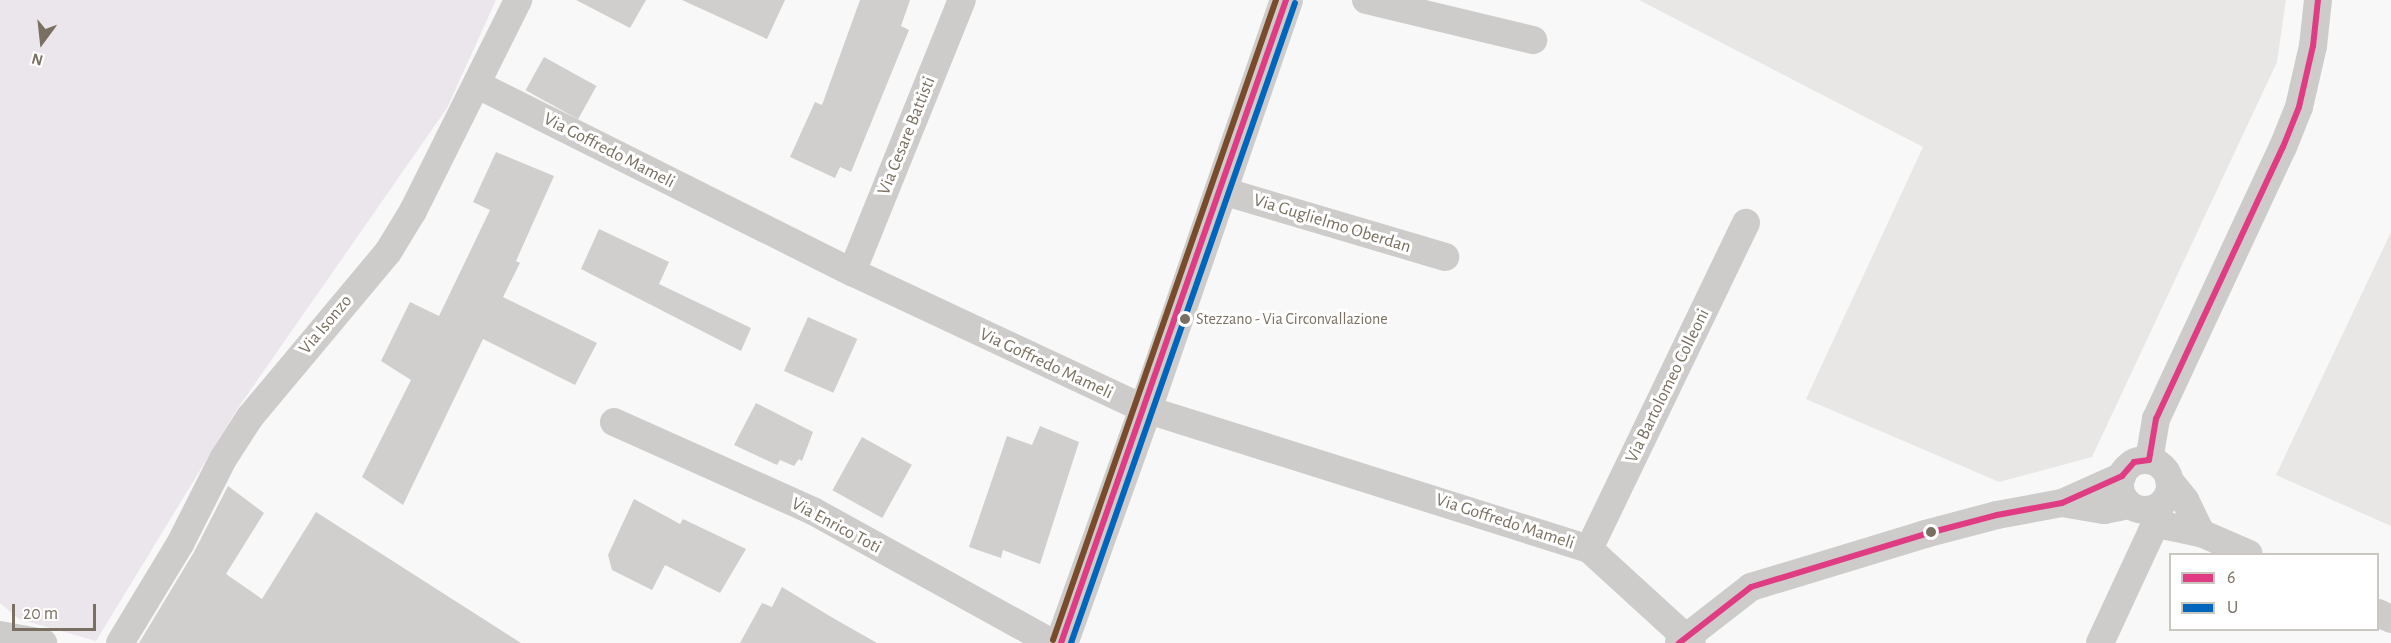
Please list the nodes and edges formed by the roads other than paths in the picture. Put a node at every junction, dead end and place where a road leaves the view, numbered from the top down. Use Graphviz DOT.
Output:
graph roads {
  1 [pos="518,0"];
  2 [pos="962,0"];
  3 [pos="1286,0"];
  4 [pos="1366,0"];
  5 [pos="2318,0"];
  6 [pos="1533,40"];
  7 [pos="478,85"];
  8 [pos="1220,190"];
  9 [pos="1746,223"];
  10 [pos="1445,257"];
  11 [pos="852,272"];
  12 [pos="1145,409"];
  13 [pos="614,422"];
  14 [pos="2149,460"];
  15 [pos="2121,476"];
  16 [pos="2169,480"];
  17 [pos="2062,503"];
  18 [pos="2145,511"];
  19 [pos="2201,533"];
  20 [pos="1589,549"];
  21 [pos="2245,553"];
  22 [pos="0,635"];
  23 [pos="1685,641"];
  24 [pos="43,643"];
  25 [pos="120,643"];
  26 [pos="1052,643"];
  27 [pos="1061,643"];
  28 [pos="2100,643"];
  1 -- 7 [label="street, Via Isonzo"];
  2 -- 11 [label="street, Via Cesare Battisti"];
  3 -- 8 [label="street"];
  4 -- 6 [label="street"];
  5 -- 14 [label="street"];
  7 -- 11 [label="street, Via Goffredo Mameli"];
  7 -- 25 [label="street, Via Isonzo"];
  8 -- 10 [label="street, Via Guglielmo Oberdan"];
  8 -- 12 [label="street"];
  9 -- 20 [label="street, Via Bartolomeo Colleoni"];
  11 -- 12 [label="street, Via Goffredo Mameli"];
  12 -- 20 [label="street, Via Goffredo Mameli"];
  12 -- 27 [label="street"];
  13 -- 26 [label="street, Via Enrico Toti"];
  14 -- 15 [label="street"];
  14 -- 16 [label="street"];
  15 -- 17 [label="street"];
  15 -- 18 [label="street"];
  16 -- 18 [label="street"];
  16 -- 19 [label="street"];
  17 -- 18 [label="street"];
  17 -- 23 [label="street"];
  18 -- 19 [label="street"];
  18 -- 28 [label="street"];
  19 -- 21 [label="street"];
  20 -- 23 [label="street, Via Goffredo Mameli"];
  22 -- 24 [label="street"];
}
